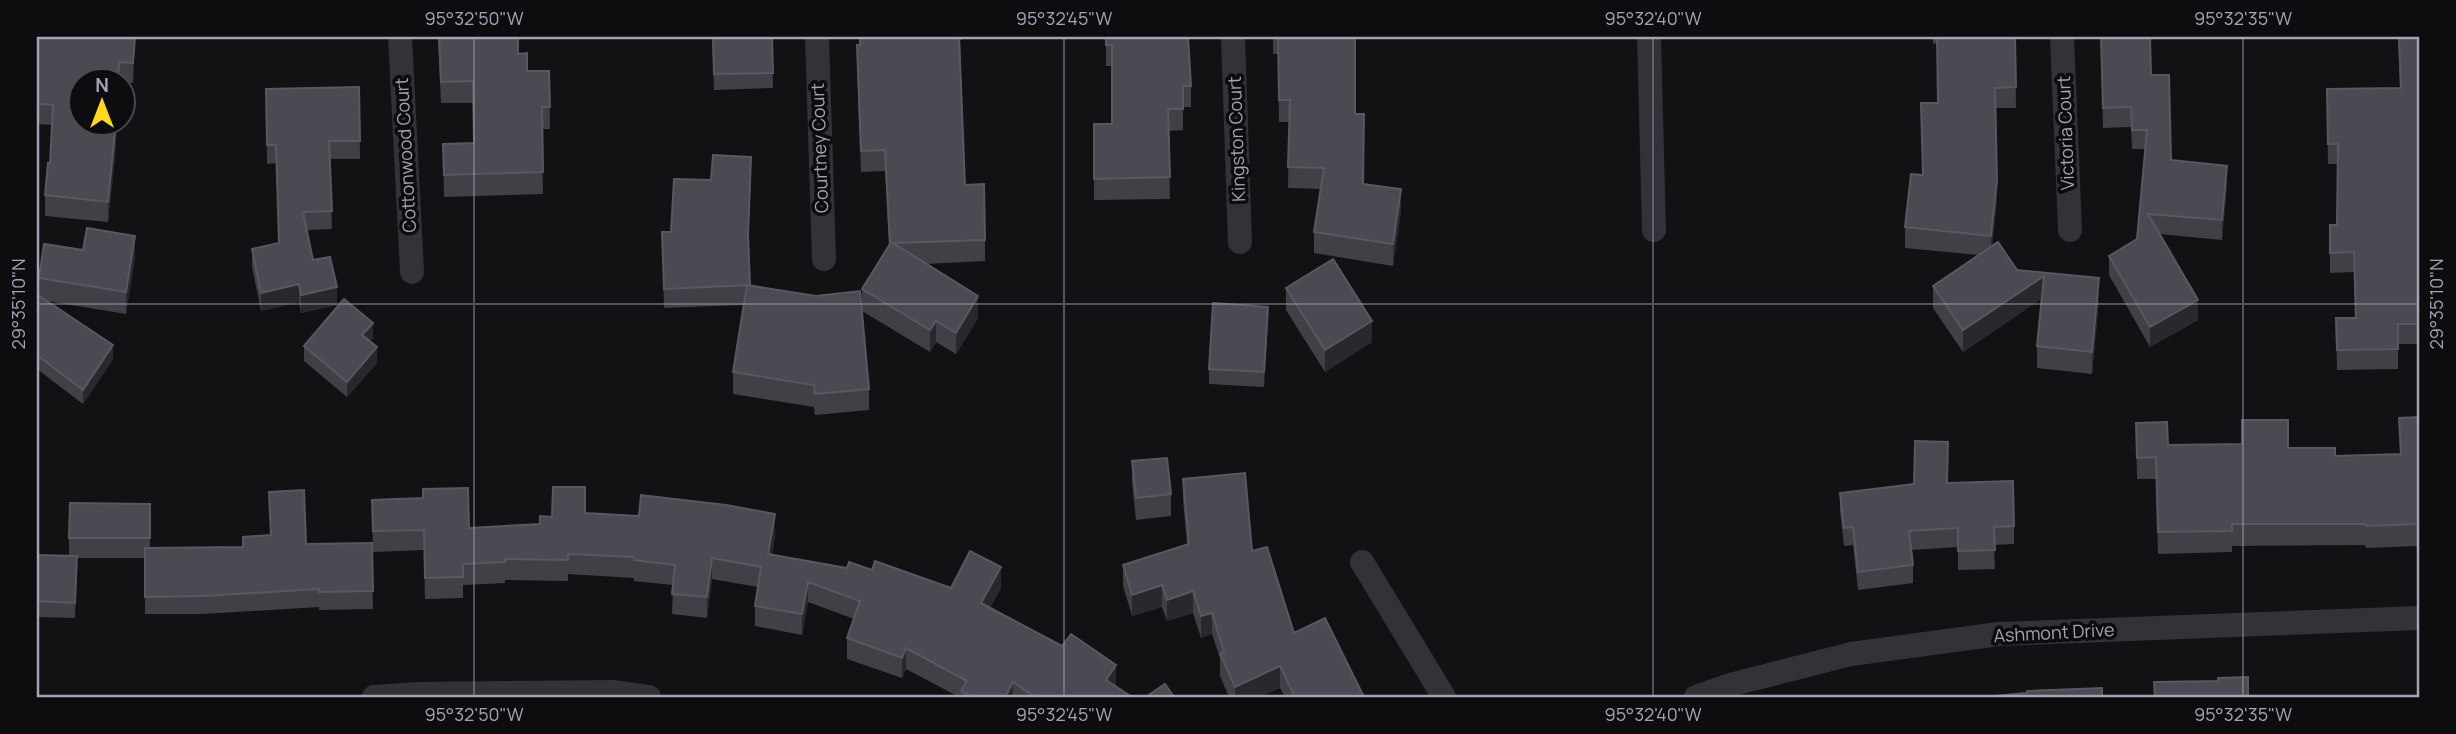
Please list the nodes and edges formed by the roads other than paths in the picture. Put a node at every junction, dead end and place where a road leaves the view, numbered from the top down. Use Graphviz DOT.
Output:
graph roads {
  1 [pos="400,37"];
  2 [pos="817,37"];
  3 [pos="1233,37"];
  4 [pos="1649,37"];
  5 [pos="2062,37"];
  6 [pos="1654,230"];
  7 [pos="2070,230"];
  8 [pos="1240,242"];
  9 [pos="824,259"];
  10 [pos="412,272"];
  11 [pos="1362,562"];
  12 [pos="2419,618"];
  13 [pos="374,697"];
  14 [pos="649,697"];
  15 [pos="1444,697"];
  16 [pos="1696,697"];
  1 -- 10 [label="street, Cottonwood Court"];
  2 -- 9 [label="street, Courtney Court"];
  3 -- 8 [label="street, Kingston Court"];
  4 -- 6 [label="street"];
  5 -- 7 [label="street, Victoria Court"];
  11 -- 15 [label="street"];
  12 -- 16 [label="street, Ashmont Drive"];
  13 -- 14 [label="street"];
}
